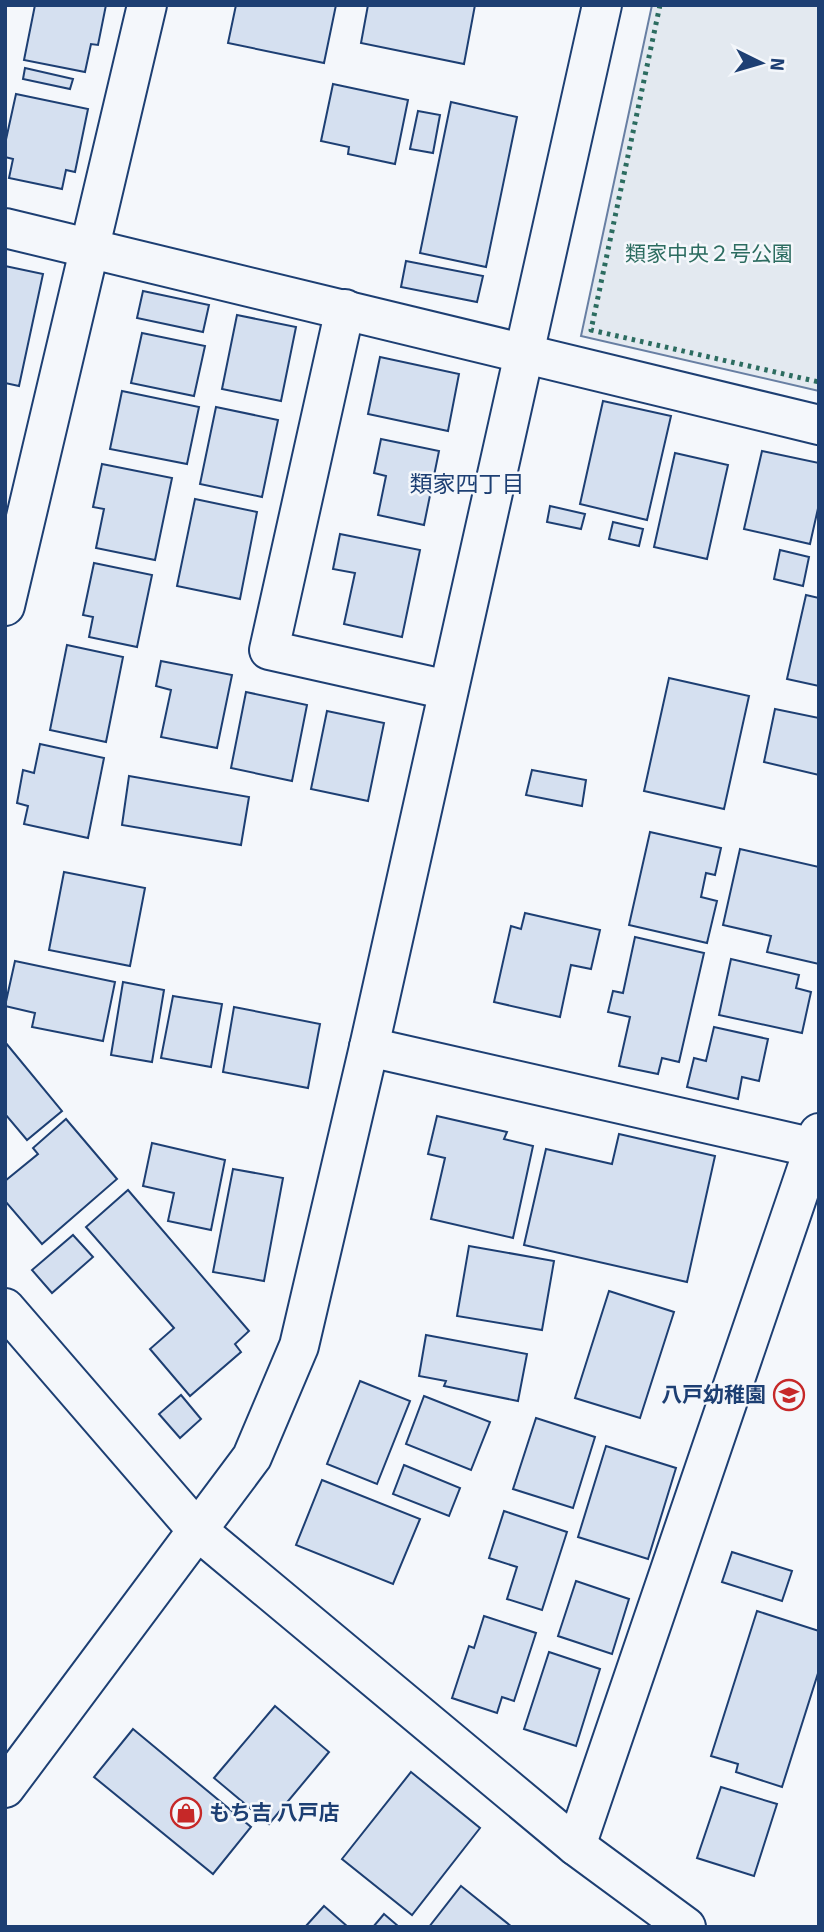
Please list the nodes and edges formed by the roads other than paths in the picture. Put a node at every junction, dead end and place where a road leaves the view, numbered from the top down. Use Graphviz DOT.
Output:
graph roads {
  1 [pos="147,5"];
  2 [pos="601,5"];
  3 [pos="5,228"];
  4 [pos="91,248"];
  5 [pos="345,309"];
  6 [pos="523,352"];
  7 [pos="819,425"];
  8 [pos="5,606"];
  9 [pos="449,690"];
  10 [pos="369,1047"];
  11 [pos="817,1143"];
  12 [pos="5,1308"];
  13 [pos="197,1530"];
  14 [pos="5,1788"];
  15 [pos="576,1846"];
  16 [pos="686,1927"];
  1 -- 4 [label="street"];
  2 -- 6 [label="street"];
  3 -- 4 [label="street"];
  4 -- 5 [label="street"];
  4 -- 8 [label="street"];
  5 -- 6 [label="street"];
  5 -- 9 [label="street"];
  6 -- 7 [label="street"];
  6 -- 9 [label="street"];
  9 -- 10 [label="street"];
  10 -- 11 [label="street"];
  10 -- 13 [label="street"];
  11 -- 15 [label="street"];
  12 -- 13 [label="street"];
  13 -- 14 [label="street"];
  13 -- 15 [label="street"];
  15 -- 16 [label="street"];
}
